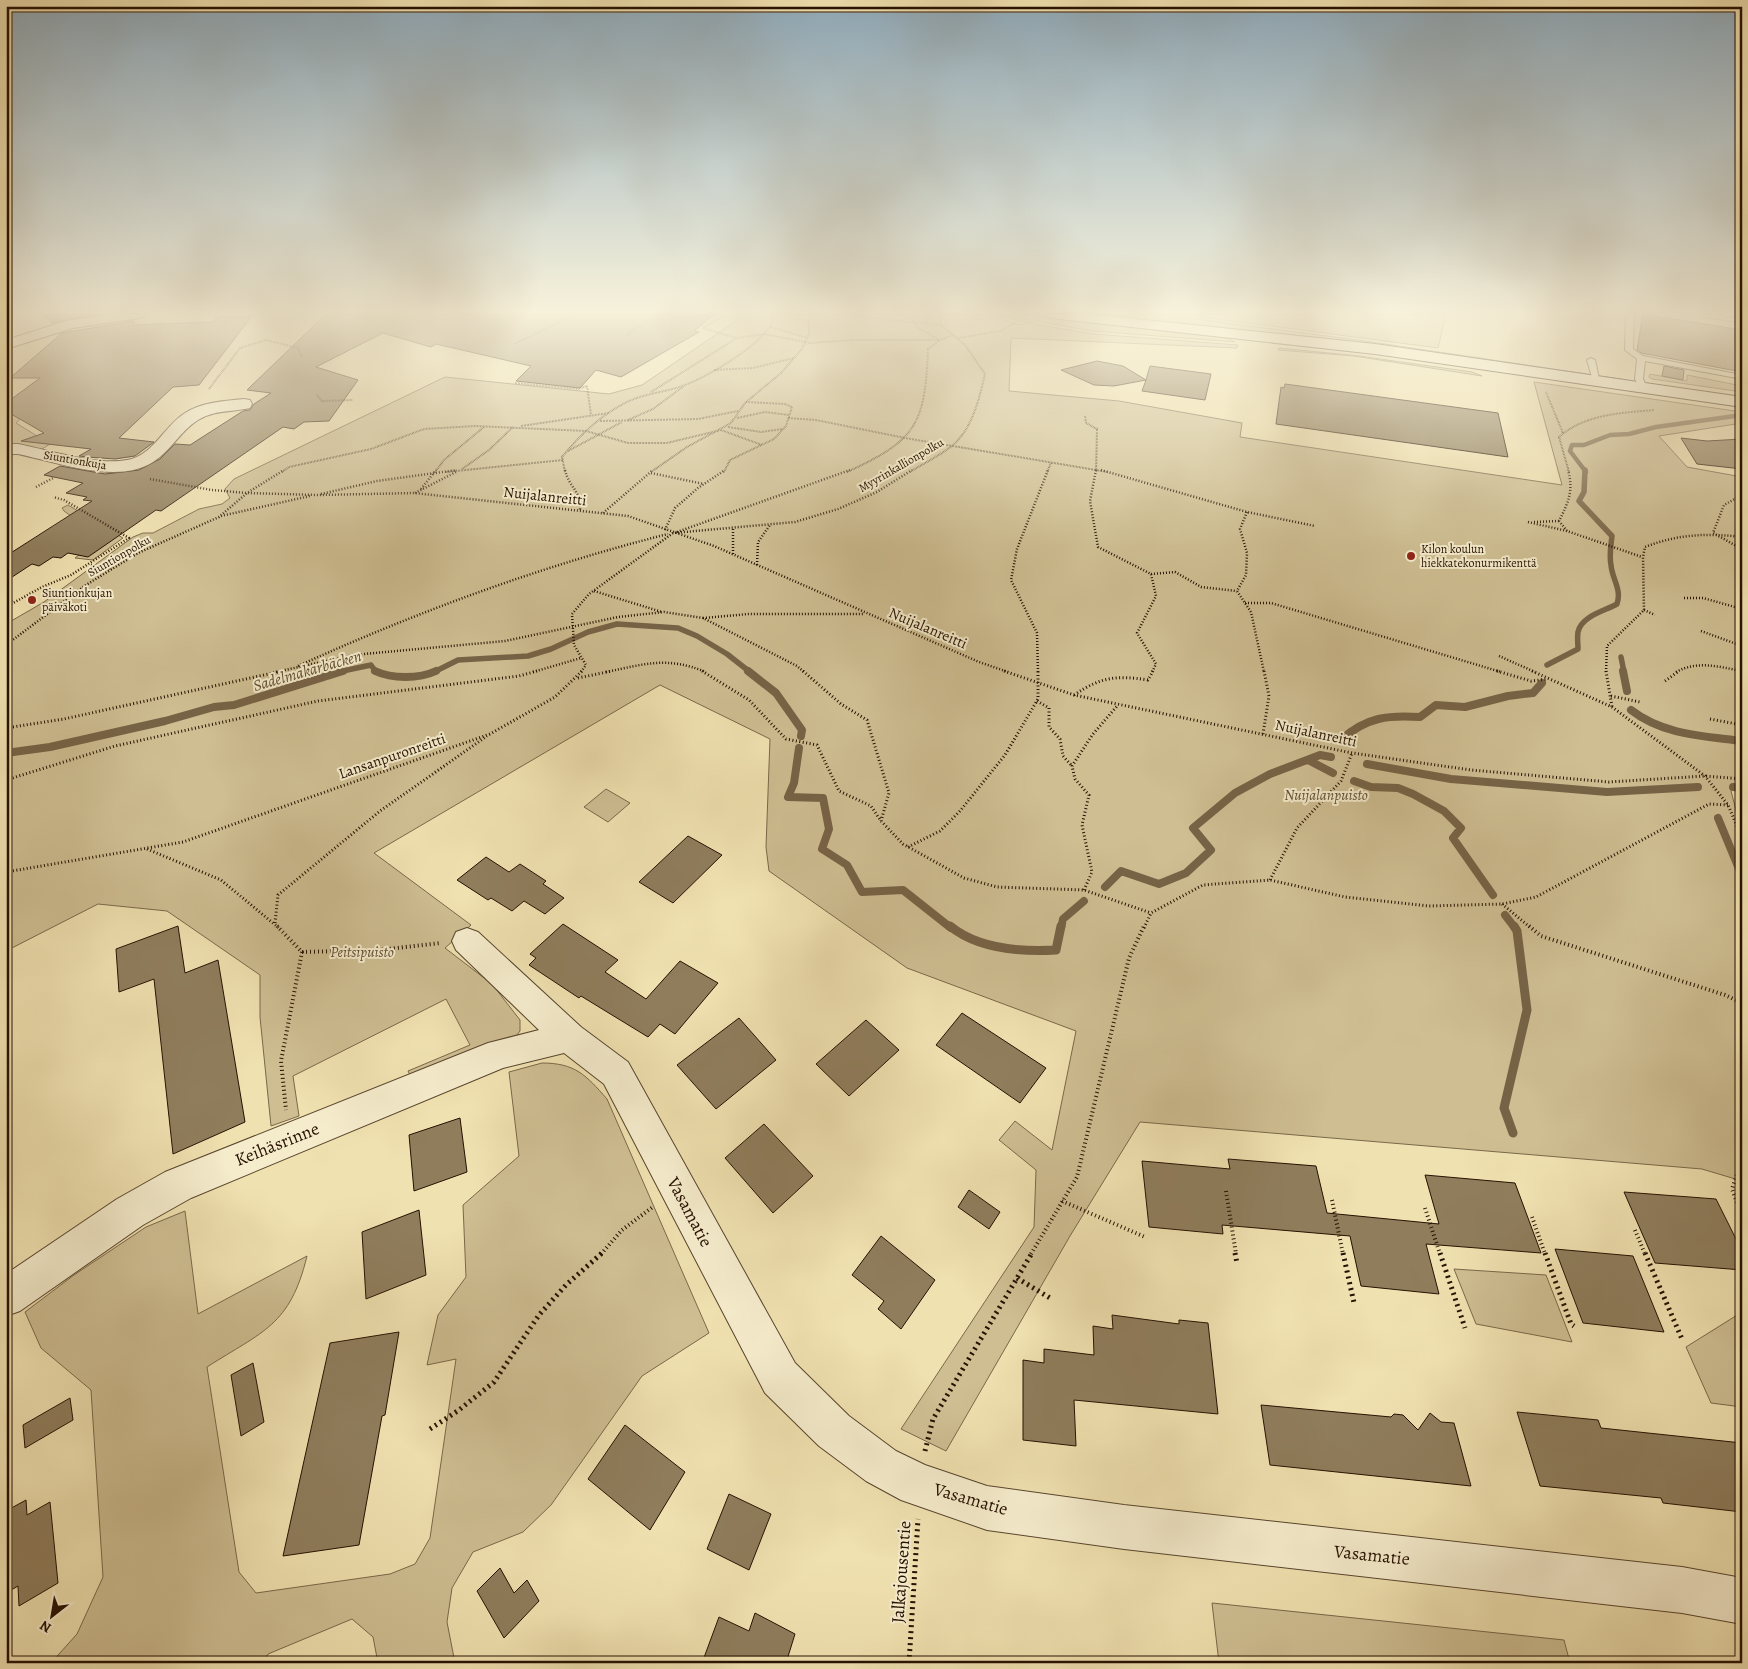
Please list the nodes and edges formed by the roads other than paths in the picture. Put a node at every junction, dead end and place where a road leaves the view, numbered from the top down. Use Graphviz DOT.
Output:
graph roads {
  1 [pos="1675,392"];
  2 [pos="1742,402"];
  3 [pos="244,404"];
  4 [pos="6,449"];
  5 [pos="466,941"];
  6 [pos="569,1037"];
  7 [pos="6,1297"];
  8 [pos="1742,1601"];
  1 -- 2 [label="street"];
  3 -- 4 [label="street, Siuntionkuja"];
  5 -- 6 [label="street, Vasamatie"];
  6 -- 7 [label="street, Keihäsrinne"];
  6 -- 8 [label="street, Vasamatie"];
}
